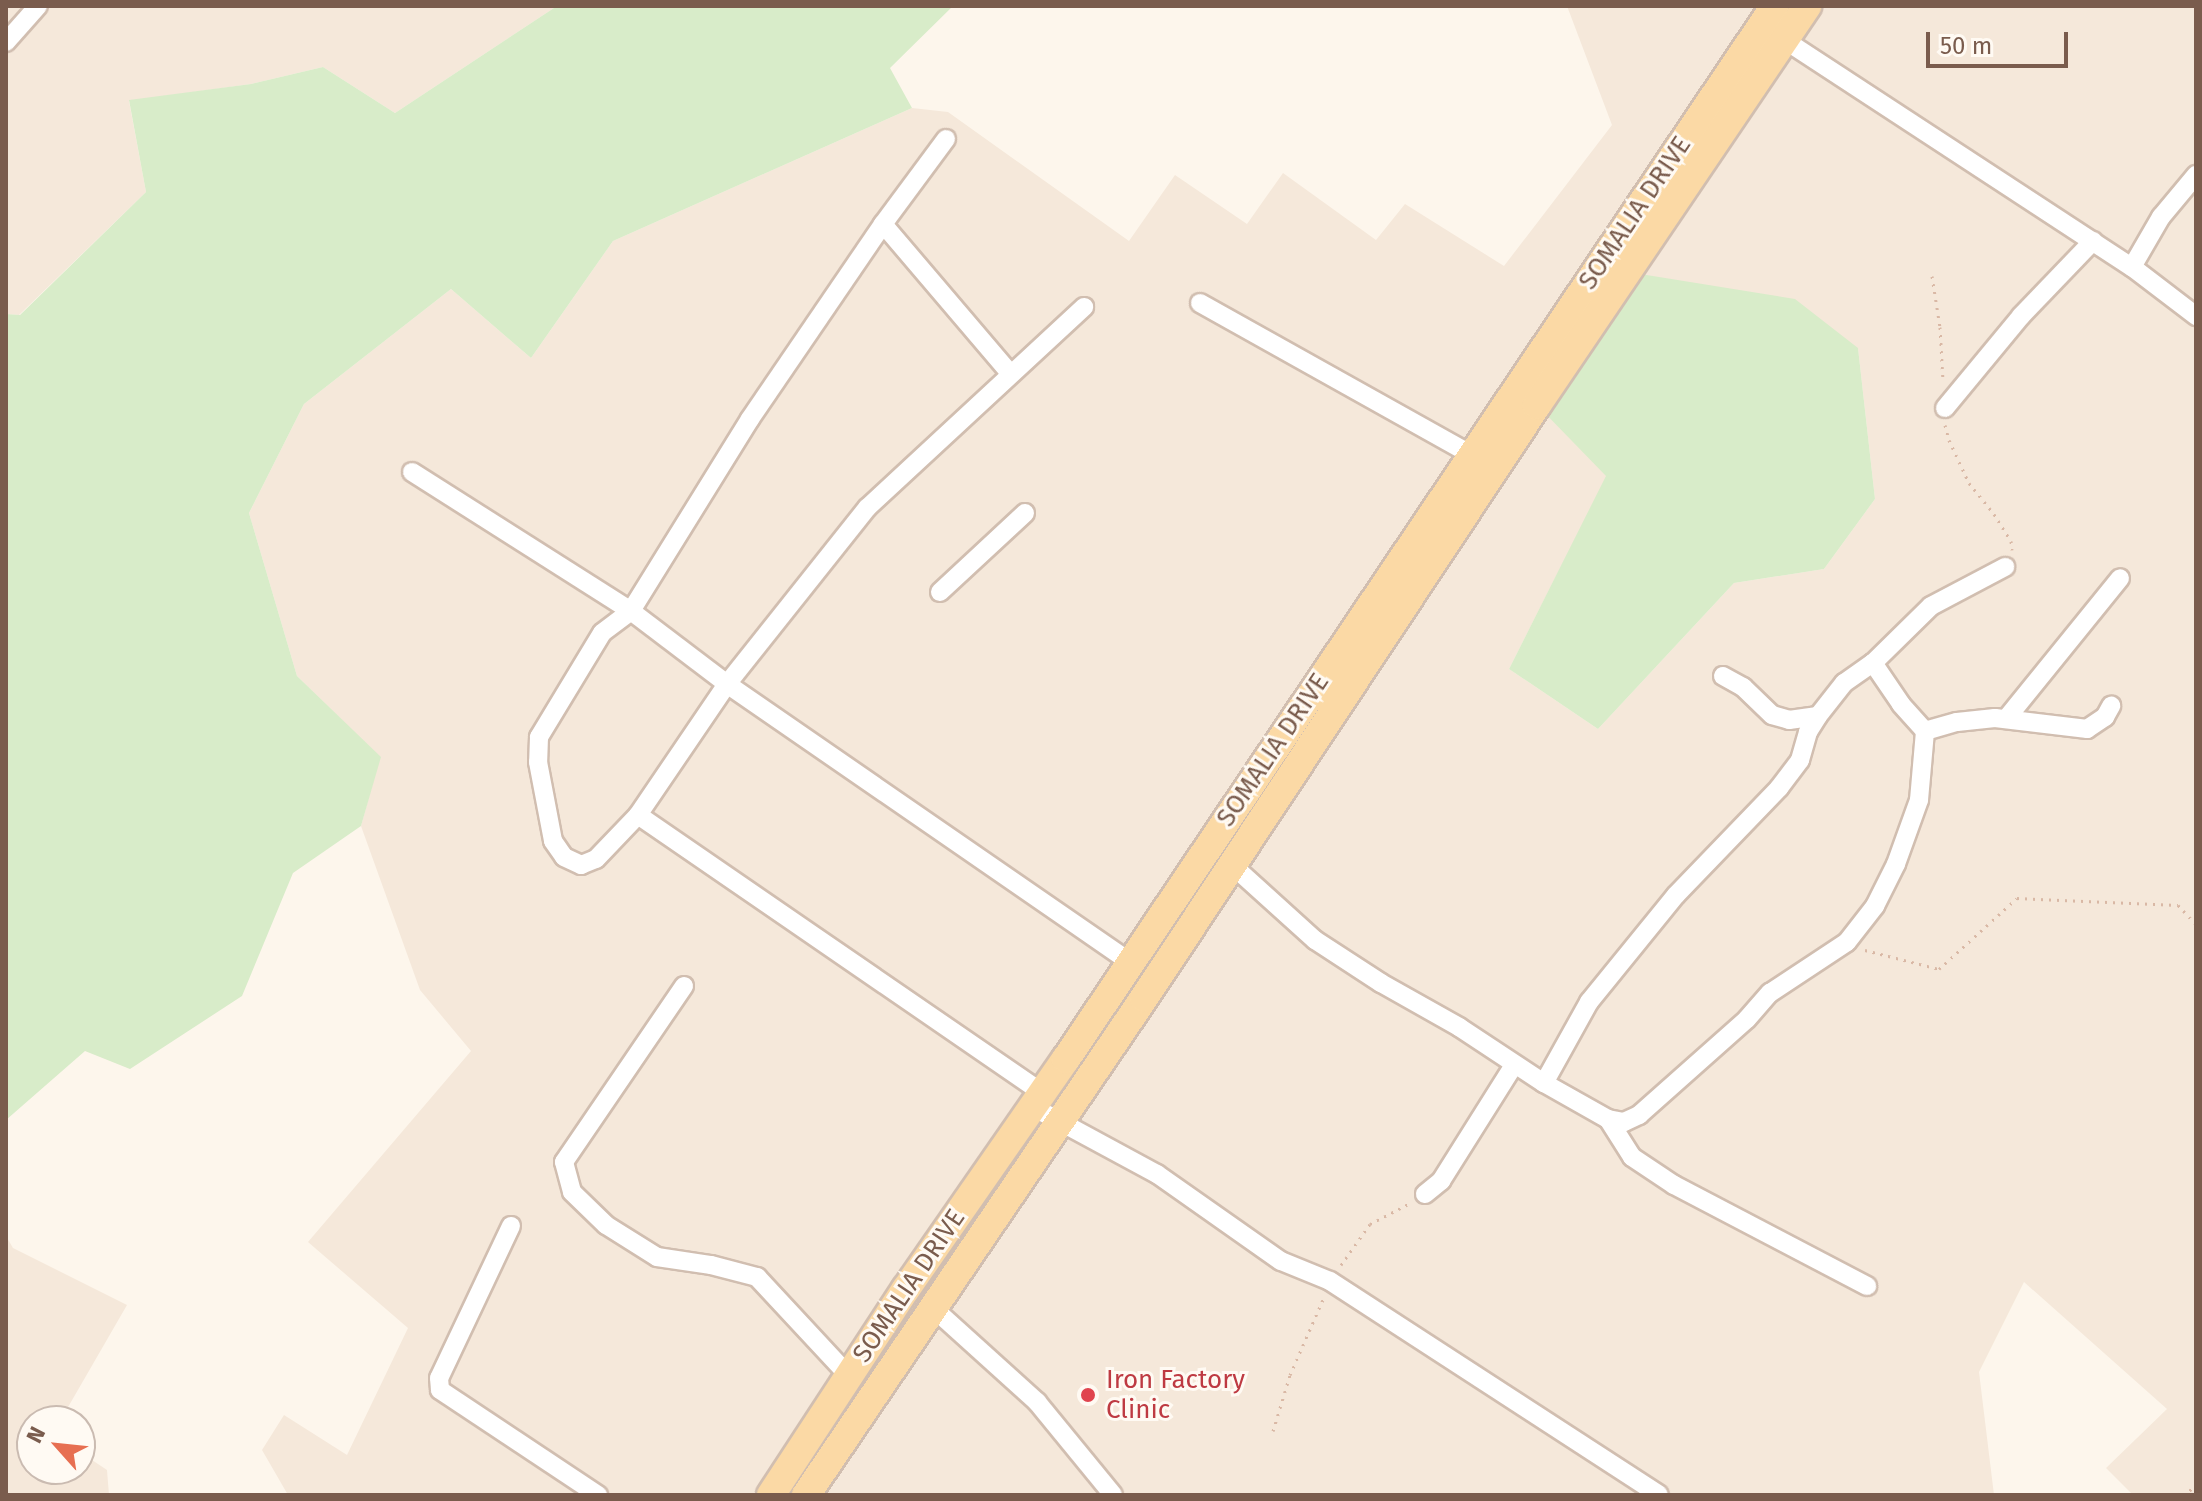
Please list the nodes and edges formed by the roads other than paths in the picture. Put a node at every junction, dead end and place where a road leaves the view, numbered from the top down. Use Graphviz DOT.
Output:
graph roads {
  1 [pos="38,6"];
  2 [pos="1775,6"];
  3 [pos="1807,6"];
  4 [pos="1783,39"];
  5 [pos="6,42"];
  6 [pos="946,139"];
  7 [pos="2196,175"];
  8 [pos="883,224"];
  9 [pos="2093,241"];
  10 [pos="2132,267"];
  11 [pos="1200,303"];
  12 [pos="1084,307"];
  13 [pos="2196,316"];
  14 [pos="1010,373"];
  15 [pos="1945,408"];
  16 [pos="1472,455"];
  17 [pos="412,472"];
  18 [pos="1025,513"];
  19 [pos="2005,567"];
  20 [pos="2120,578"];
  21 [pos="940,592"];
  22 [pos="631,611"];
  23 [pos="1873,663"];
  24 [pos="1723,676"];
  25 [pos="727,684"];
  26 [pos="2111,706"];
  27 [pos="1818,716"];
  28 [pos="2006,719"];
  29 [pos="1925,731"];
  30 [pos="638,815"];
  31 [pos="1232,865"];
  32 [pos="1130,962"];
  33 [pos="684,986"];
  34 [pos="1514,1065"];
  35 [pos="1544,1083"];
  36 [pos="1037,1100"];
  37 [pos="1608,1119"];
  38 [pos="1057,1123"];
  39 [pos="1425,1194"];
  40 [pos="511,1226"];
  41 [pos="1867,1286"];
  42 [pos="932,1307"];
  43 [pos="848,1375"];
  44 [pos="598,1495"];
  45 [pos="771,1495"];
  46 [pos="806,1495"];
  47 [pos="1113,1495"];
  48 [pos="1659,1495"];
  1 -- 5 [label="street"];
  2 -- 16 [label="main road, SOMALIA DRIVE"];
  3 -- 4 [label="main road, SOMALIA DRIVE"];
  4 -- 9 [label="street"];
  4 -- 31 [label="main road, SOMALIA DRIVE"];
  6 -- 8 [label="street"];
  7 -- 10 [label="street"];
  8 -- 14 [label="street"];
  8 -- 22 [label="street"];
  9 -- 10 [label="street"];
  9 -- 15 [label="street"];
  10 -- 13 [label="street"];
  11 -- 16 [label="street"];
  12 -- 14 [label="street"];
  14 -- 25 [label="street"];
  16 -- 32 [label="main road, SOMALIA DRIVE"];
  17 -- 22 [label="street"];
  18 -- 21 [label="street"];
  19 -- 23 [label="street"];
  20 -- 28 [label="street"];
  22 -- 25 [label="street"];
  22 -- 30 [label="street"];
  23 -- 27 [label="street"];
  23 -- 29 [label="street"];
  24 -- 27 [label="street"];
  25 -- 30 [label="street"];
  25 -- 32 [label="street"];
  26 -- 28 [label="street"];
  27 -- 35 [label="street"];
  28 -- 29 [label="street"];
  29 -- 37 [label="street"];
  30 -- 36 [label="street"];
  31 -- 34 [label="street"];
  31 -- 38 [label="main road, SOMALIA DRIVE"];
  32 -- 36 [label="main road, SOMALIA DRIVE"];
  33 -- 43 [label="street"];
  34 -- 35 [label="street"];
  34 -- 39 [label="street"];
  35 -- 37 [label="street"];
  36 -- 38 [label="street"];
  36 -- 43 [label="main road, SOMALIA DRIVE"];
  37 -- 41 [label="street"];
  38 -- 42 [label="main road, SOMALIA DRIVE"];
  38 -- 48 [label="street"];
  40 -- 44 [label="street"];
  42 -- 46 [label="main road, SOMALIA DRIVE"];
  42 -- 47 [label="street"];
  43 -- 45 [label="main road, SOMALIA DRIVE"];
}
